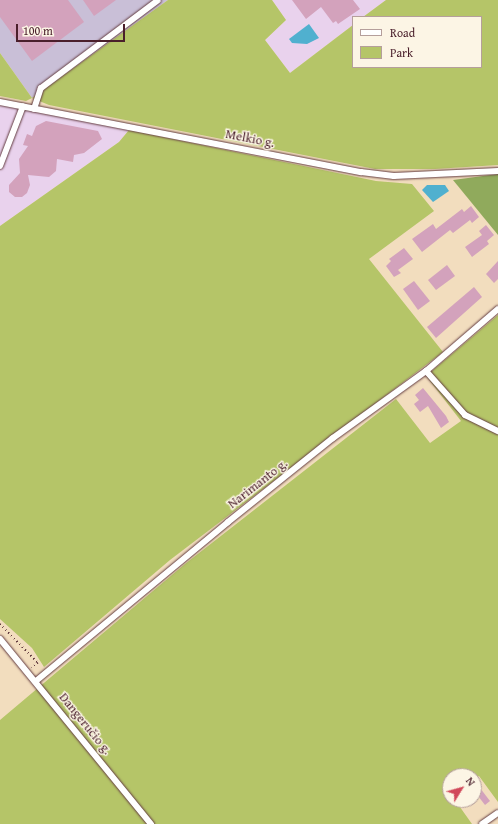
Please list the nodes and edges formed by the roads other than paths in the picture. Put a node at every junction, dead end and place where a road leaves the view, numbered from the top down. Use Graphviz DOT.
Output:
graph roads {
  1 [pos="158,0"];
  2 [pos="0,102"];
  3 [pos="23,106"];
  4 [pos="34,109"];
  5 [pos="0,166"];
  6 [pos="498,171"];
  7 [pos="498,309"];
  8 [pos="426,371"];
  9 [pos="498,431"];
  10 [pos="0,639"];
  11 [pos="36,681"];
  12 [pos="498,813"];
  13 [pos="151,824"];
  14 [pos="482,824"];
  1 -- 4 [label="street"];
  2 -- 3 [label="street, Melkio g."];
  3 -- 4 [label="street, Melkio g."];
  3 -- 5 [label="street"];
  4 -- 6 [label="street, Melkio g."];
  7 -- 8 [label="street, Narimanto g."];
  8 -- 9 [label="street"];
  8 -- 11 [label="street, Narimanto g."];
  10 -- 11 [label="street, Dangeručio g."];
  11 -- 13 [label="street, Dangeručio g."];
  12 -- 14 [label="street"];
}
